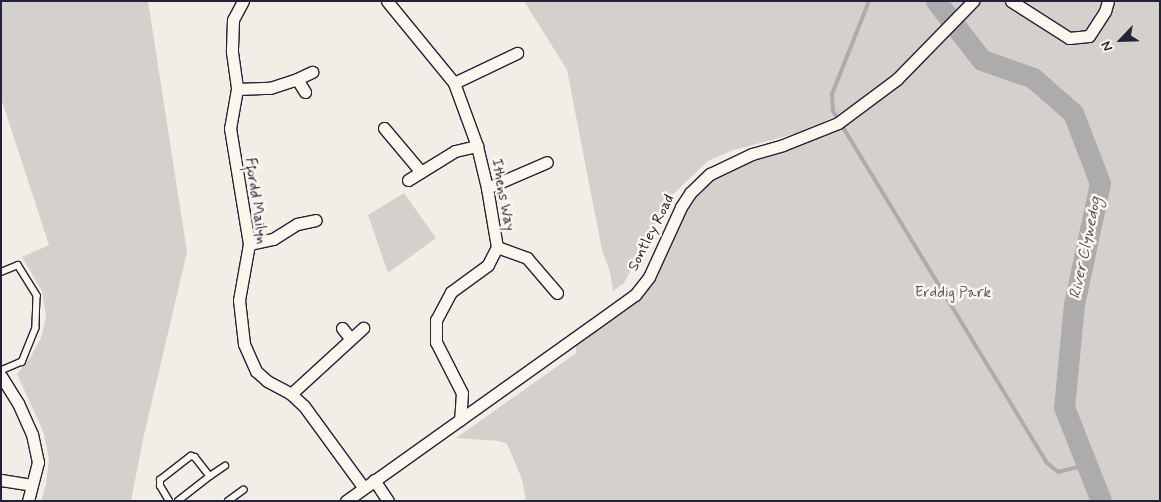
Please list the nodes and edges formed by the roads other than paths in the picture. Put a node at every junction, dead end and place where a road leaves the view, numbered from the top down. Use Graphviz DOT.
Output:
graph roads {
  1 [pos="243,1"];
  2 [pos="387,1"];
  3 [pos="1011,1"];
  4 [pos="1108,1"];
  5 [pos="969,5"];
  6 [pos="517,53"];
  7 [pos="312,72"];
  8 [pos="297,79"];
  9 [pos="454,83"];
  10 [pos="237,90"];
  11 [pos="305,92"];
  12 [pos="384,128"];
  13 [pos="477,146"];
  14 [pos="547,162"];
  15 [pos="420,172"];
  16 [pos="408,180"];
  17 [pos="487,188"];
  18 [pos="316,220"];
  19 [pos="249,244"];
  20 [pos="497,247"];
  21 [pos="1,272"];
  22 [pos="558,293"];
  23 [pos="342,328"];
  24 [pos="363,328"];
  25 [pos="350,338"];
  26 [pos="1,371"];
  27 [pos="1,376"];
  28 [pos="291,394"];
  29 [pos="460,420"];
  30 [pos="225,466"];
  31 [pos="210,476"];
  32 [pos="1,480"];
  33 [pos="374,480"];
  34 [pos="32,485"];
  35 [pos="363,486"];
  36 [pos="243,490"];
  37 [pos="28,501"];
  38 [pos="169,501"];
  39 [pos="178,501"];
  40 [pos="228,501"];
  41 [pos="346,501"];
  42 [pos="388,501"];
  1 -- 10 [label="street, Ffordd Mailyn"];
  2 -- 9 [label="street, Ithens Way"];
  3 -- 4 [label="street"];
  5 -- 29 [label="street, Sontley Road"];
  6 -- 9 [label="street"];
  7 -- 8 [label="street"];
  8 -- 10 [label="street"];
  8 -- 11 [label="street"];
  9 -- 13 [label="street, Ithens Way"];
  10 -- 19 [label="street, Ffordd Mailyn"];
  12 -- 15 [label="street"];
  13 -- 15 [label="street"];
  13 -- 17 [label="street, Ithens Way"];
  14 -- 17 [label="street"];
  15 -- 16 [label="street"];
  17 -- 20 [label="street, Ithens Way"];
  18 -- 19 [label="street"];
  19 -- 28 [label="street, Ffordd Mailyn"];
  20 -- 22 [label="street"];
  20 -- 29 [label="street, Ithens Way"];
  21 -- 26 [label="lane"];
  23 -- 25 [label="street"];
  24 -- 25 [label="street"];
  25 -- 28 [label="street"];
  27 -- 34 [label="street"];
  28 -- 35 [label="street, Ffordd Mailyn"];
  29 -- 33 [label="street, Sontley Road"];
  30 -- 31 [label="lane"];
  31 -- 38 [label="lane"];
  31 -- 39 [label="lane"];
  32 -- 34 [label="street"];
  33 -- 35 [label="street, Sontley Road"];
  33 -- 42 [label="street"];
  34 -- 37 [label="street"];
  35 -- 41 [label="street, Sontley Road"];
  36 -- 40 [label="lane"];
}
